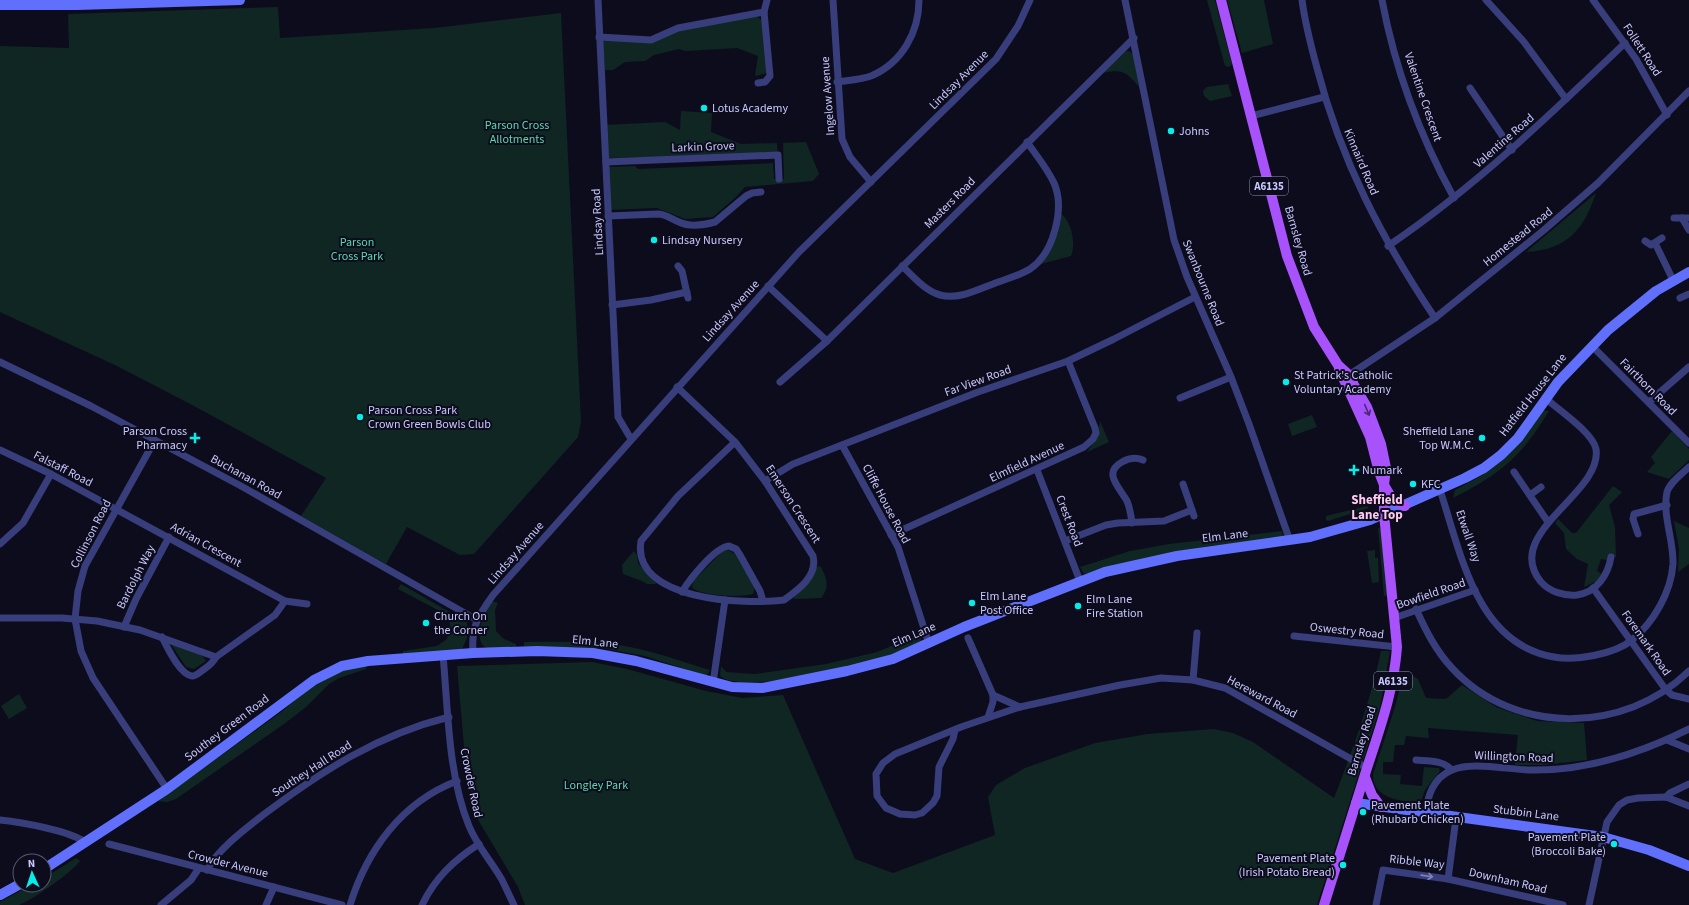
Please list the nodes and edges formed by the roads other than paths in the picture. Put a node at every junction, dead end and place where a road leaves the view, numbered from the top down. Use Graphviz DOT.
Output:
graph roads {
  1 [pos="240,0"];
  2 [pos="598,0"];
  3 [pos="766,0"];
  4 [pos="833,0"];
  5 [pos="919,0"];
  6 [pos="1030,0"];
  7 [pos="1125,0"];
  8 [pos="1221,0"];
  9 [pos="1302,0"];
  10 [pos="1382,0"];
  11 [pos="1486,0"];
  12 [pos="1593,0"];
  13 [pos="0,5"];
  14 [pos="764,12"];
  15 [pos="600,38"];
  16 [pos="1134,38"];
  17 [pos="1625,43"];
  18 [pos="838,82"];
  19 [pos="758,83"];
  20 [pos="1470,88"];
  21 [pos="1689,92"];
  22 [pos="1324,97"];
  23 [pos="1566,99"];
  24 [pos="1667,115"];
  25 [pos="1251,116"];
  26 [pos="1027,142"];
  27 [pos="1512,150"];
  28 [pos="606,162"];
  29 [pos="779,179"];
  30 [pos="871,182"];
  31 [pos="761,192"];
  32 [pos="1454,198"];
  33 [pos="608,216"];
  34 [pos="1674,218"];
  35 [pos="1686,218"];
  36 [pos="1689,230"];
  37 [pos="1662,238"];
  38 [pos="1645,241"];
  39 [pos="1655,243"];
  40 [pos="1388,246"];
  41 [pos="678,266"];
  42 [pos="902,266"];
  43 [pos="1689,272"];
  44 [pos="1673,280"];
  45 [pos="768,286"];
  46 [pos="1689,294"];
  47 [pos="1195,297"];
  48 [pos="1680,298"];
  49 [pos="612,305"];
  50 [pos="1435,318"];
  51 [pos="827,341"];
  52 [pos="1592,346"];
  53 [pos="1068,361"];
  54 [pos="0,362"];
  55 [pos="1689,367"];
  56 [pos="1231,377"];
  57 [pos="1346,377"];
  58 [pos="780,382"];
  59 [pos="677,387"];
  60 [pos="1180,398"];
  61 [pos="1545,398"];
  62 [pos="1649,402"];
  63 [pos="631,438"];
  64 [pos="155,440"];
  65 [pos="735,442"];
  66 [pos="1689,443"];
  67 [pos="842,445"];
  68 [pos="0,450"];
  69 [pos="1143,460"];
  70 [pos="1689,467"];
  71 [pos="1037,470"];
  72 [pos="1514,472"];
  73 [pos="51,474"];
  74 [pos="766,481"];
  75 [pos="1183,484"];
  76 [pos="1384,485"];
  77 [pos="1541,487"];
  78 [pos="1440,490"];
  79 [pos="1530,495"];
  80 [pos="1667,505"];
  81 [pos="1405,506"];
  82 [pos="116,508"];
  83 [pos="1384,514"];
  84 [pos="1548,522"];
  85 [pos="1132,523"];
  86 [pos="1638,534"];
  87 [pos="891,535"];
  88 [pos="169,537"];
  89 [pos="1065,541"];
  90 [pos="1290,541"];
  91 [pos="0,544"];
  92 [pos="1612,557"];
  93 [pos="1080,581"];
  94 [pos="1594,588"];
  95 [pos="1476,590"];
  96 [pos="682,592"];
  97 [pos="725,600"];
  98 [pos="285,601"];
  99 [pos="763,601"];
  100 [pos="308,604"];
  101 [pos="1416,609"];
  102 [pos="0,618"];
  103 [pos="1394,618"];
  104 [pos="75,619"];
  105 [pos="477,620"];
  106 [pos="124,627"];
  107 [pos="1197,633"];
  108 [pos="1294,636"];
  109 [pos="162,638"];
  110 [pos="968,638"];
  111 [pos="1631,641"];
  112 [pos="929,644"];
  113 [pos="1397,647"];
  114 [pos="473,653"];
  115 [pos="443,655"];
  116 [pos="216,657"];
  117 [pos="1689,671"];
  118 [pos="1193,680"];
  119 [pos="713,684"];
  120 [pos="1666,690"];
  121 [pos="993,695"];
  122 [pos="1689,699"];
  123 [pos="1020,707"];
  124 [pos="449,717"];
  125 [pos="988,717"];
  126 [pos="1689,729"];
  127 [pos="955,730"];
  128 [pos="1667,740"];
  129 [pos="1689,749"];
  130 [pos="1416,760"];
  131 [pos="1451,770"];
  132 [pos="1366,772"];
  133 [pos="457,781"];
  134 [pos="1689,784"];
  135 [pos="167,789"];
  136 [pos="1666,797"];
  137 [pos="1356,804"];
  138 [pos="1689,806"];
  139 [pos="1382,807"];
  140 [pos="1425,814"];
  141 [pos="1456,818"];
  142 [pos="0,820"];
  143 [pos="1603,837"];
  144 [pos="86,843"];
  145 [pos="109,844"];
  146 [pos="479,844"];
  147 [pos="52,865"];
  148 [pos="1689,866"];
  149 [pos="203,869"];
  150 [pos="1448,878"];
  151 [pos="274,887"];
  152 [pos="12,888"];
  153 [pos="0,895"];
  154 [pos="161,905"];
  155 [pos="266,905"];
  156 [pos="342,905"];
  157 [pos="350,905"];
  158 [pos="422,905"];
  159 [pos="514,905"];
  160 [pos="1324,905"];
  161 [pos="1376,905"];
  162 [pos="1563,905"];
  163 [pos="1589,905"];
  1 -- 13 [label="street"];
  2 -- 15 [label="street, Lindsay Road"];
  3 -- 14 [label="street"];
  4 -- 18 [label="street, Ingelow Avenue"];
  5 -- 18 [label="street"];
  6 -- 30 [label="street, Lindsay Avenue"];
  7 -- 16 [label="street, Swanbourne Road"];
  8 -- 25 [label="main road, Barnsley Road / A6135"];
  9 -- 22 [label="street, Kinnaird Road"];
  10 -- 32 [label="street, Valentine Crescent"];
  11 -- 23 [label="street"];
  12 -- 17 [label="street, Follett Road"];
  14 -- 15 [label="street"];
  14 -- 19 [label="street"];
  15 -- 28 [label="street, Lindsay Road"];
  16 -- 26 [label="street, Masters Road"];
  16 -- 47 [label="street, Swanbourne Road"];
  17 -- 23 [label="street, Valentine Road"];
  17 -- 24 [label="street, Follett Road"];
  18 -- 30 [label="street, Ingelow Avenue"];
  20 -- 27 [label="street"];
  21 -- 24 [label="street, Homestead Road"];
  22 -- 25 [label="street"];
  22 -- 40 [label="street, Kinnaird Road"];
  23 -- 27 [label="street, Valentine Road"];
  24 -- 50 [label="street, Homestead Road"];
  25 -- 57 [label="main road, Barnsley Road / A6135"];
  26 -- 42 [label="street, Masters Road"];
  26 -- 42 [label="street"];
  27 -- 32 [label="street, Valentine Road"];
  28 -- 29 [label="street, Larkin Grove"];
  28 -- 33 [label="street, Lindsay Road"];
  30 -- 45 [label="street, Lindsay Avenue"];
  31 -- 33 [label="street"];
  32 -- 40 [label="street, Valentine Road"];
  33 -- 49 [label="street, Lindsay Road"];
  34 -- 35 [label="street"];
  35 -- 36 [label="street"];
  37 -- 39 [label="street"];
  38 -- 39 [label="street"];
  39 -- 44 [label="street"];
  40 -- 50 [label="street, Kinnaird Road"];
  41 -- 49 [label="street"];
  42 -- 51 [label="street, Masters Road"];
  43 -- 44 [label="street, Hatfield House Lane"];
  44 -- 52 [label="street, Hatfield House Lane"];
  45 -- 51 [label="street"];
  45 -- 59 [label="street, Lindsay Avenue"];
  46 -- 48 [label="street"];
  47 -- 53 [label="street, Far View Road"];
  47 -- 56 [label="street, Swanbourne Road"];
  49 -- 63 [label="street, Lindsay Road"];
  50 -- 57 [label="street, Homestead Road"];
  51 -- 58 [label="street, Masters Road"];
  52 -- 61 [label="street, Hatfield House Lane"];
  52 -- 62 [label="street, Fairthorn Road"];
  53 -- 67 [label="street, Far View Road"];
  53 -- 71 [label="street, Elmfield Avenue"];
  54 -- 64 [label="street, Buchanan Road"];
  55 -- 62 [label="street"];
  56 -- 60 [label="street"];
  56 -- 90 [label="street, Swanbourne Road"];
  57 -- 76 [label="main road, Barnsley Road / A6135"];
  59 -- 63 [label="street, Lindsay Avenue"];
  59 -- 65 [label="street, Emerson Crescent"];
  61 -- 78 [label="street, Hatfield House Lane"];
  61 -- 84 [label="street"];
  62 -- 66 [label="street, Fairthorn Road"];
  63 -- 105 [label="street, Lindsay Avenue"];
  64 -- 82 [label="street, Collinson Road"];
  64 -- 105 [label="street, Buchanan Road"];
  65 -- 74 [label="street, Emerson Crescent"];
  65 -- 96 [label="street, Emerson Crescent"];
  67 -- 74 [label="street, Far View Road"];
  67 -- 87 [label="street, Cliffe House Road"];
  68 -- 73 [label="street, Falstaff Road"];
  69 -- 85 [label="street"];
  70 -- 80 [label="street, Bowfield Road"];
  71 -- 87 [label="street, Elmfield Avenue"];
  71 -- 89 [label="street, Crest Road"];
  72 -- 79 [label="street"];
  73 -- 82 [label="street, Falstaff Road"];
  73 -- 91 [label="street"];
  74 -- 99 [label="street, Emerson Crescent"];
  75 -- 85 [label="street"];
  76 -- 81 [label="main road"];
  76 -- 83 [label="main road, Barnsley Road / A6135"];
  77 -- 79 [label="street"];
  78 -- 81 [label="street, Hatfield House Lane"];
  78 -- 95 [label="street, Etwall Way"];
  79 -- 84 [label="street"];
  80 -- 86 [label="street"];
  80 -- 111 [label="street, Bowfield Road"];
  81 -- 83 [label="street, Hatfield House Lane"];
  82 -- 88 [label="street, Adrian Crescent"];
  82 -- 104 [label="street, Collinson Road"];
  83 -- 90 [label="street, Elm Lane"];
  83 -- 103 [label="main road, Barnsley Road / A6135"];
  84 -- 94 [label="street"];
  85 -- 89 [label="street"];
  87 -- 112 [label="street, Cliffe House Road"];
  88 -- 98 [label="street, Adrian Crescent"];
  88 -- 106 [label="street, Bardolph Way"];
  89 -- 93 [label="street, Crest Road"];
  90 -- 93 [label="street, Elm Lane"];
  92 -- 94 [label="street"];
  93 -- 112 [label="street, Elm Lane"];
  94 -- 111 [label="street, Foremark Road"];
  95 -- 101 [label="street, Bowfield Road"];
  95 -- 111 [label="street, Bowfield Road"];
  96 -- 97 [label="street, Emerson Crescent"];
  96 -- 99 [label="street"];
  97 -- 99 [label="street, Emerson Crescent"];
  97 -- 119 [label="street"];
  98 -- 100 [label="street, Adrian Crescent"];
  98 -- 116 [label="street"];
  101 -- 103 [label="street, Bowfield Road"];
  101 -- 120 [label="street"];
  102 -- 104 [label="street"];
  103 -- 113 [label="main road, Barnsley Road / A6135"];
  104 -- 106 [label="street"];
  104 -- 135 [label="street, Collinson Road"];
  105 -- 114 [label="street, Lindsay Avenue"];
  106 -- 109 [label="street"];
  107 -- 118 [label="street"];
  108 -- 113 [label="street, Oswestry Road"];
  109 -- 116 [label="street"];
  109 -- 116 [label="street"];
  110 -- 121 [label="street"];
  111 -- 120 [label="street, Foremark Road"];
  112 -- 119 [label="street, Elm Lane"];
  113 -- 132 [label="main road, Barnsley Road / A6135"];
  114 -- 115 [label="street, Elm Lane"];
  114 -- 119 [label="street, Elm Lane"];
  115 -- 124 [label="street, Crowder Road"];
  115 -- 135 [label="street, Southey Green Road"];
  117 -- 120 [label="street"];
  118 -- 123 [label="street, Hereward Road"];
  118 -- 132 [label="street, Hereward Road"];
  120 -- 122 [label="street, Foremark Road"];
  121 -- 123 [label="street"];
  121 -- 125 [label="street"];
  123 -- 125 [label="street, Hereward Road"];
  124 -- 133 [label="street, Crowder Road"];
  124 -- 149 [label="street, Southey Hall Road"];
  125 -- 127 [label="street, Hereward Road"];
  126 -- 128 [label="street, Willington Road"];
  127 -- 127 [label="street, Hereward Road"];
  128 -- 129 [label="street"];
  128 -- 131 [label="street, Willington Road"];
  130 -- 131 [label="street"];
  131 -- 140 [label="street"];
  132 -- 137 [label="main road, Barnsley Road / A6135"];
  132 -- 139 [label="main road"];
  133 -- 146 [label="street, Crowder Road"];
  133 -- 157 [label="street"];
  134 -- 136 [label="street"];
  135 -- 144 [label="street, Southey Green Road"];
  136 -- 138 [label="street"];
  136 -- 143 [label="street"];
  137 -- 139 [label="street, Stubbin Lane"];
  137 -- 160 [label="main road, Barnsley Road / A6135"];
  139 -- 140 [label="street, Stubbin Lane"];
  140 -- 141 [label="street, Stubbin Lane"];
  141 -- 143 [label="street, Stubbin Lane"];
  141 -- 150 [label="street, Ribble Way"];
  142 -- 144 [label="street"];
  143 -- 148 [label="street, Stubbin Lane"];
  143 -- 163 [label="street"];
  144 -- 147 [label="street, Southey Green Road"];
  145 -- 149 [label="street, Crowder Avenue"];
  146 -- 158 [label="street"];
  146 -- 159 [label="street, Crowder Road"];
  149 -- 151 [label="street, Crowder Avenue"];
  149 -- 154 [label="street, Southey Hall Road"];
  161 -- 150 [label="street, Ribble Way, one-way"];
  150 -- 162 [label="street, Downham Road"];
  151 -- 155 [label="street"];
  151 -- 156 [label="street, Crowder Avenue"];
  152 -- 153 [label="street"];
}
